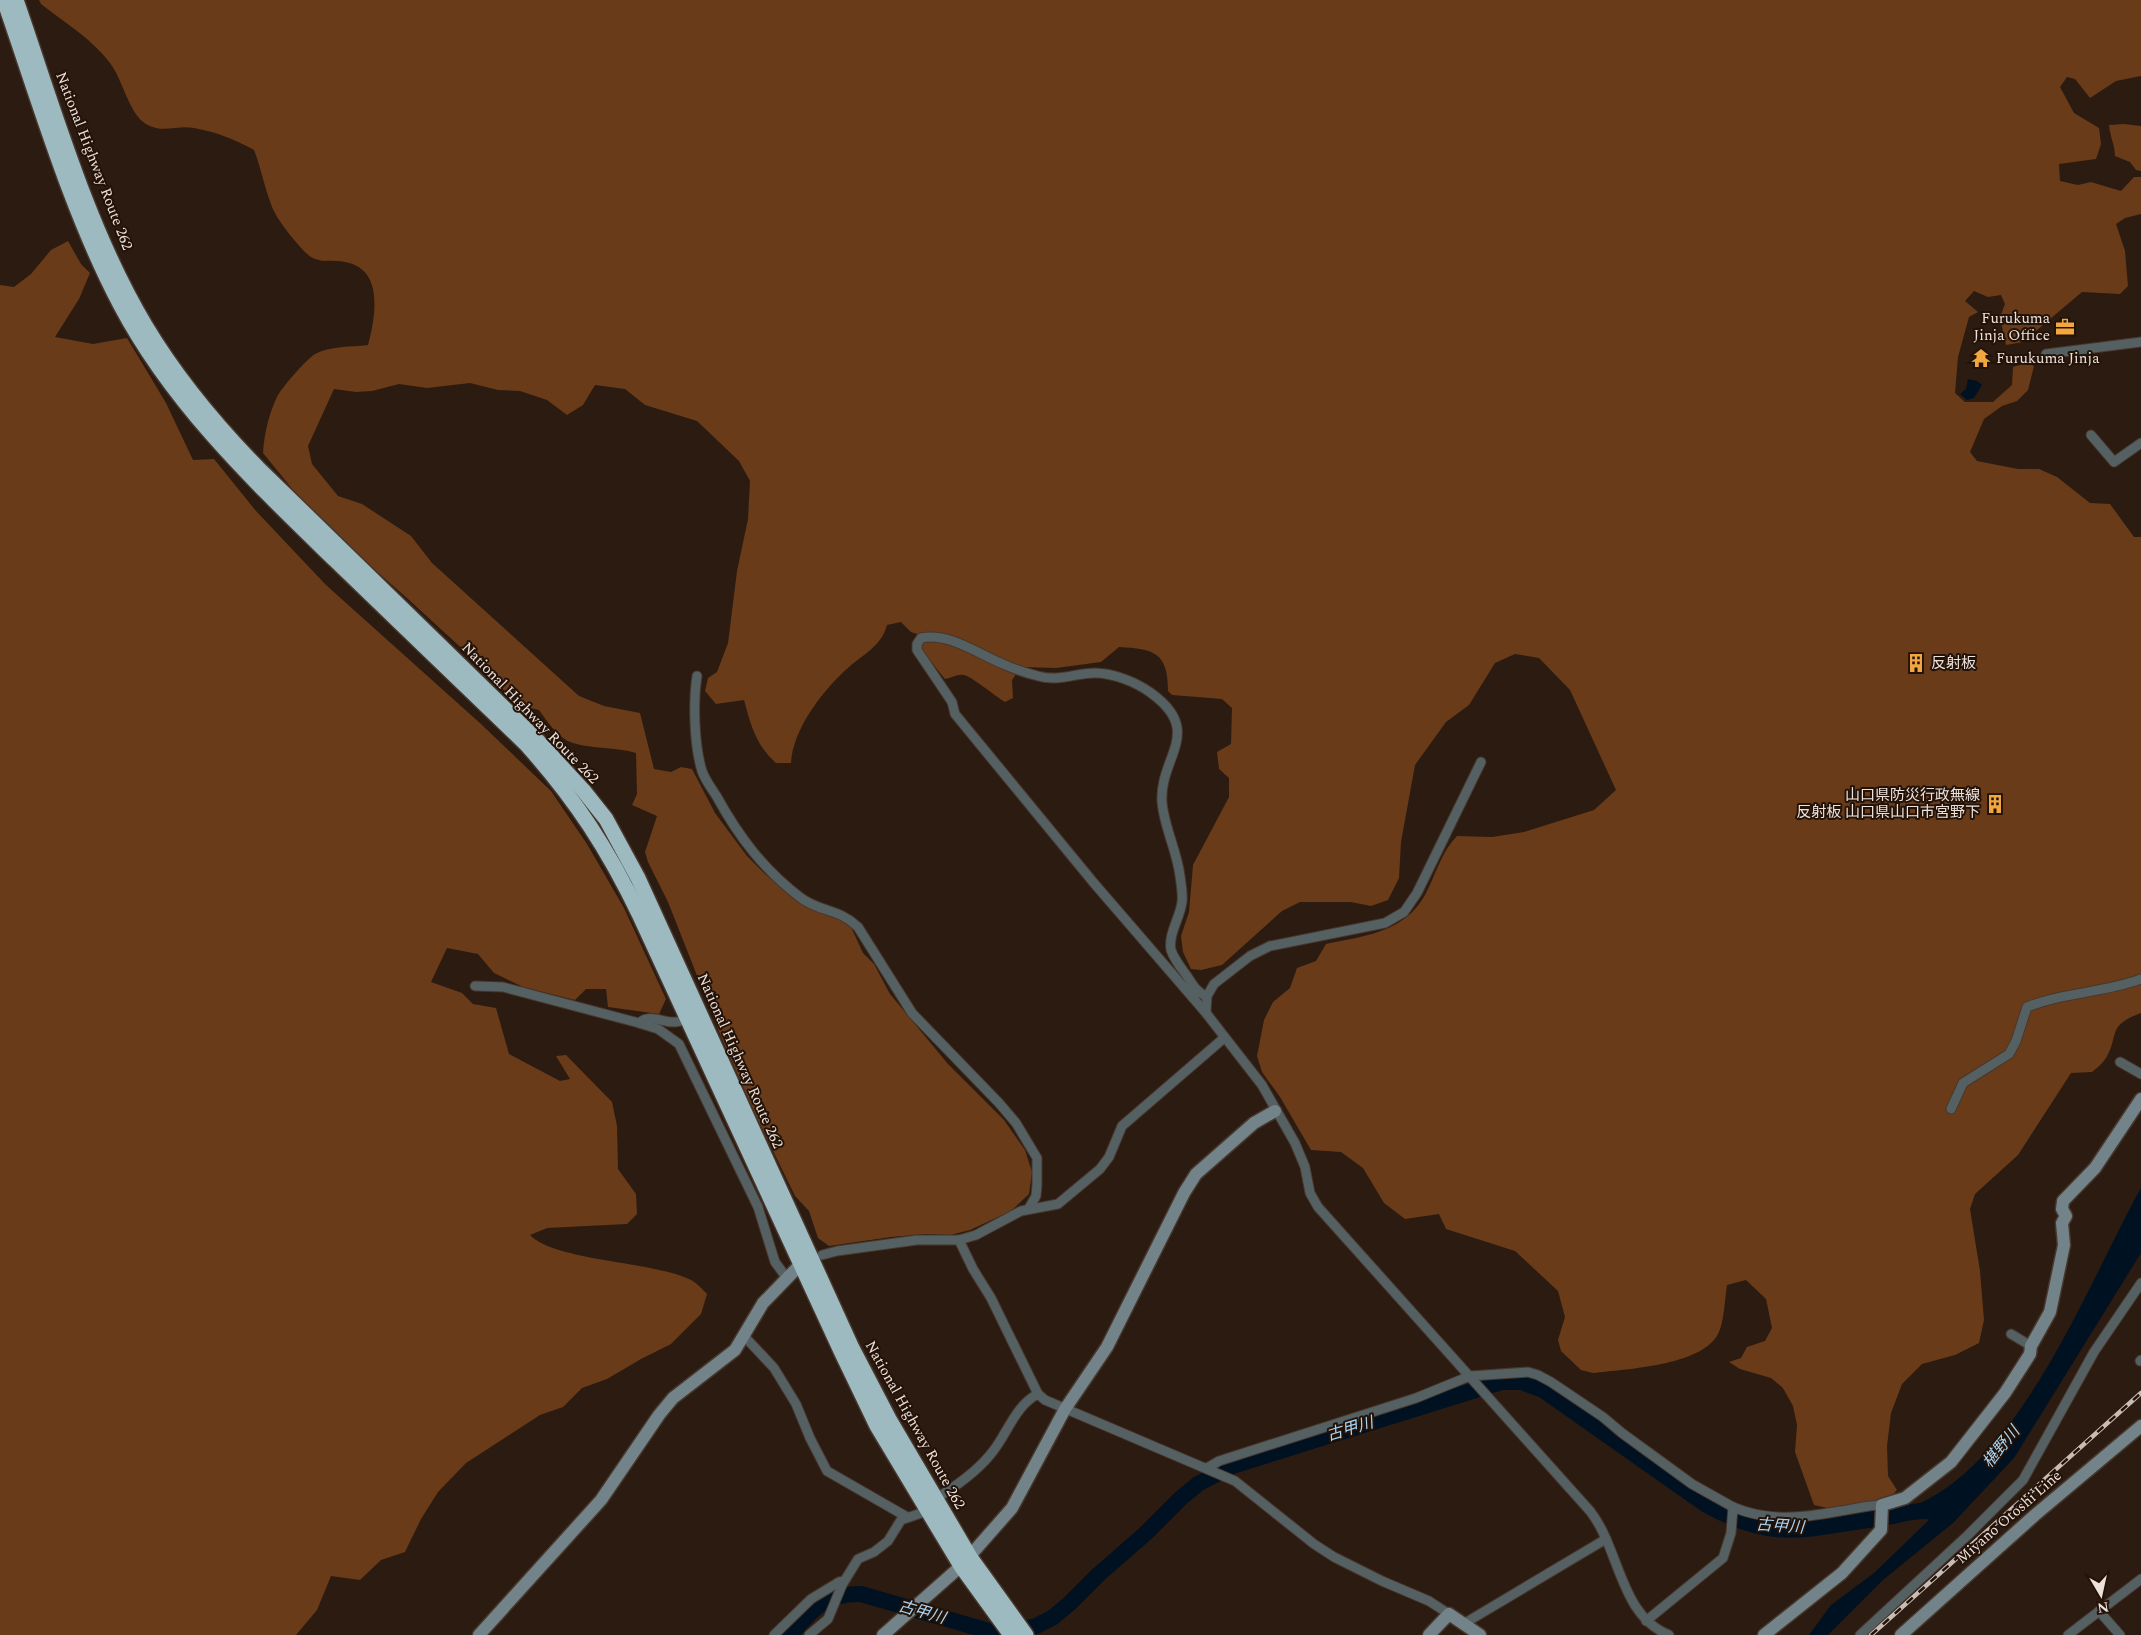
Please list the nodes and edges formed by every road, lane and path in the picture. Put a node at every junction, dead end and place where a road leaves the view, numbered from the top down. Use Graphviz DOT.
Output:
graph roads {
  1 [pos="4,0"];
  2 [pos="16,0"];
  3 [pos="2141,342"];
  4 [pos="2046,354"];
  5 [pos="2092,435"];
  6 [pos="2141,443"];
  7 [pos="697,676"];
  8 [pos="1481,762"];
  9 [pos="2141,979"];
  10 [pos="475,986"];
  11 [pos="1208,996"];
  12 [pos="1206,1013"];
  13 [pos="693,1017"];
  14 [pos="639,1023"];
  15 [pos="1224,1038"];
  16 [pos="2120,1062"];
  17 [pos="2141,1074"];
  18 [pos="2141,1099"];
  19 [pos="1950,1109"];
  20 [pos="1275,1111"];
  21 [pos="1029,1208"];
  22 [pos="960,1240"];
  23 [pos="822,1255"];
  24 [pos="797,1268"];
  25 [pos="786,1277"];
  26 [pos="2141,1283"];
  27 [pos="2011,1334"];
  28 [pos="745,1337"];
  29 [pos="2031,1346"];
  30 [pos="1471,1377"];
  31 [pos="1038,1394"];
  32 [pos="1065,1409"];
  33 [pos="2141,1426"];
  34 [pos="1208,1468"];
  35 [pos="931,1505"];
  36 [pos="1881,1508"];
  37 [pos="1733,1509"];
  38 [pos="908,1517"];
  39 [pos="1606,1539"];
  40 [pos="965,1562"];
  41 [pos="2141,1579"];
  42 [pos="843,1583"];
  43 [pos="2098,1611"];
  44 [pos="1449,1614"];
  45 [pos="1005,1616"];
  46 [pos="1646,1621"];
  47 [pos="1465,1623"];
  48 [pos="479,1635"];
  49 [pos="774,1635"];
  50 [pos="809,1635"];
  51 [pos="883,1635"];
  52 [pos="1011,1635"];
  53 [pos="1026,1635"];
  54 [pos="1429,1635"];
  55 [pos="1480,1635"];
  56 [pos="1669,1635"];
  57 [pos="1764,1635"];
  58 [pos="1860,1635"];
  59 [pos="1901,1635"];
  60 [pos="2068,1635"];
  61 [pos="2120,1635"];
  1 -- 13 [label="highway, National Highway Route 262"];
  2 -- 13 [label="highway, National Highway Route 262"];
  3 -- 4 [label="street"];
  5 -- 6 [label="street"];
  7 -- 21 [label="street"];
  8 -- 11 [label="street"];
  9 -- 19 [label="street"];
  10 -- 14 [label="street"];
  11 -- 12 [label="street"];
  11 -- 12 [label="street"];
  12 -- 15 [label="street"];
  13 -- 14 [label="street"];
  13 -- 35 [label="highway, National Highway Route 262"];
  14 -- 25 [label="street"];
  15 -- 20 [label="street"];
  15 -- 21 [label="street"];
  16 -- 17 [label="street"];
  18 -- 29 [label="main road"];
  20 -- 30 [label="street"];
  20 -- 32 [label="main road"];
  21 -- 22 [label="street"];
  22 -- 23 [label="street"];
  22 -- 31 [label="street"];
  24 -- 25 [label="main road"];
  25 -- 28 [label="main road"];
  26 -- 58 [label="street"];
  27 -- 29 [label="street"];
  28 -- 38 [label="street"];
  28 -- 48 [label="main road"];
  29 -- 36 [label="main road"];
  30 -- 34 [label="street"];
  30 -- 37 [label="street"];
  30 -- 39 [label="street"];
  31 -- 32 [label="street"];
  31 -- 35 [label="street"];
  32 -- 34 [label="street"];
  32 -- 40 [label="main road"];
  33 -- 59 [label="main road, Miyano Otoshi Line"];
  34 -- 44 [label="street"];
  35 -- 38 [label="street"];
  35 -- 40 [label="highway, National Highway Route 262"];
  36 -- 37 [label="street"];
  36 -- 57 [label="main road"];
  37 -- 46 [label="street"];
  38 -- 42 [label="street"];
  39 -- 46 [label="street"];
  39 -- 47 [label="street"];
  40 -- 45 [label="highway, National Highway Route 262"];
  40 -- 51 [label="main road"];
  41 -- 43 [label="street"];
  42 -- 49 [label="street"];
  42 -- 50 [label="street"];
  43 -- 60 [label="street"];
  43 -- 61 [label="street"];
  44 -- 47 [label="main road"];
  44 -- 54 [label="main road"];
  45 -- 52 [label="highway, National Highway Route 262"];
  45 -- 53 [label="highway, National Highway Route 262"];
  46 -- 56 [label="street"];
  47 -- 55 [label="main road"];
}
